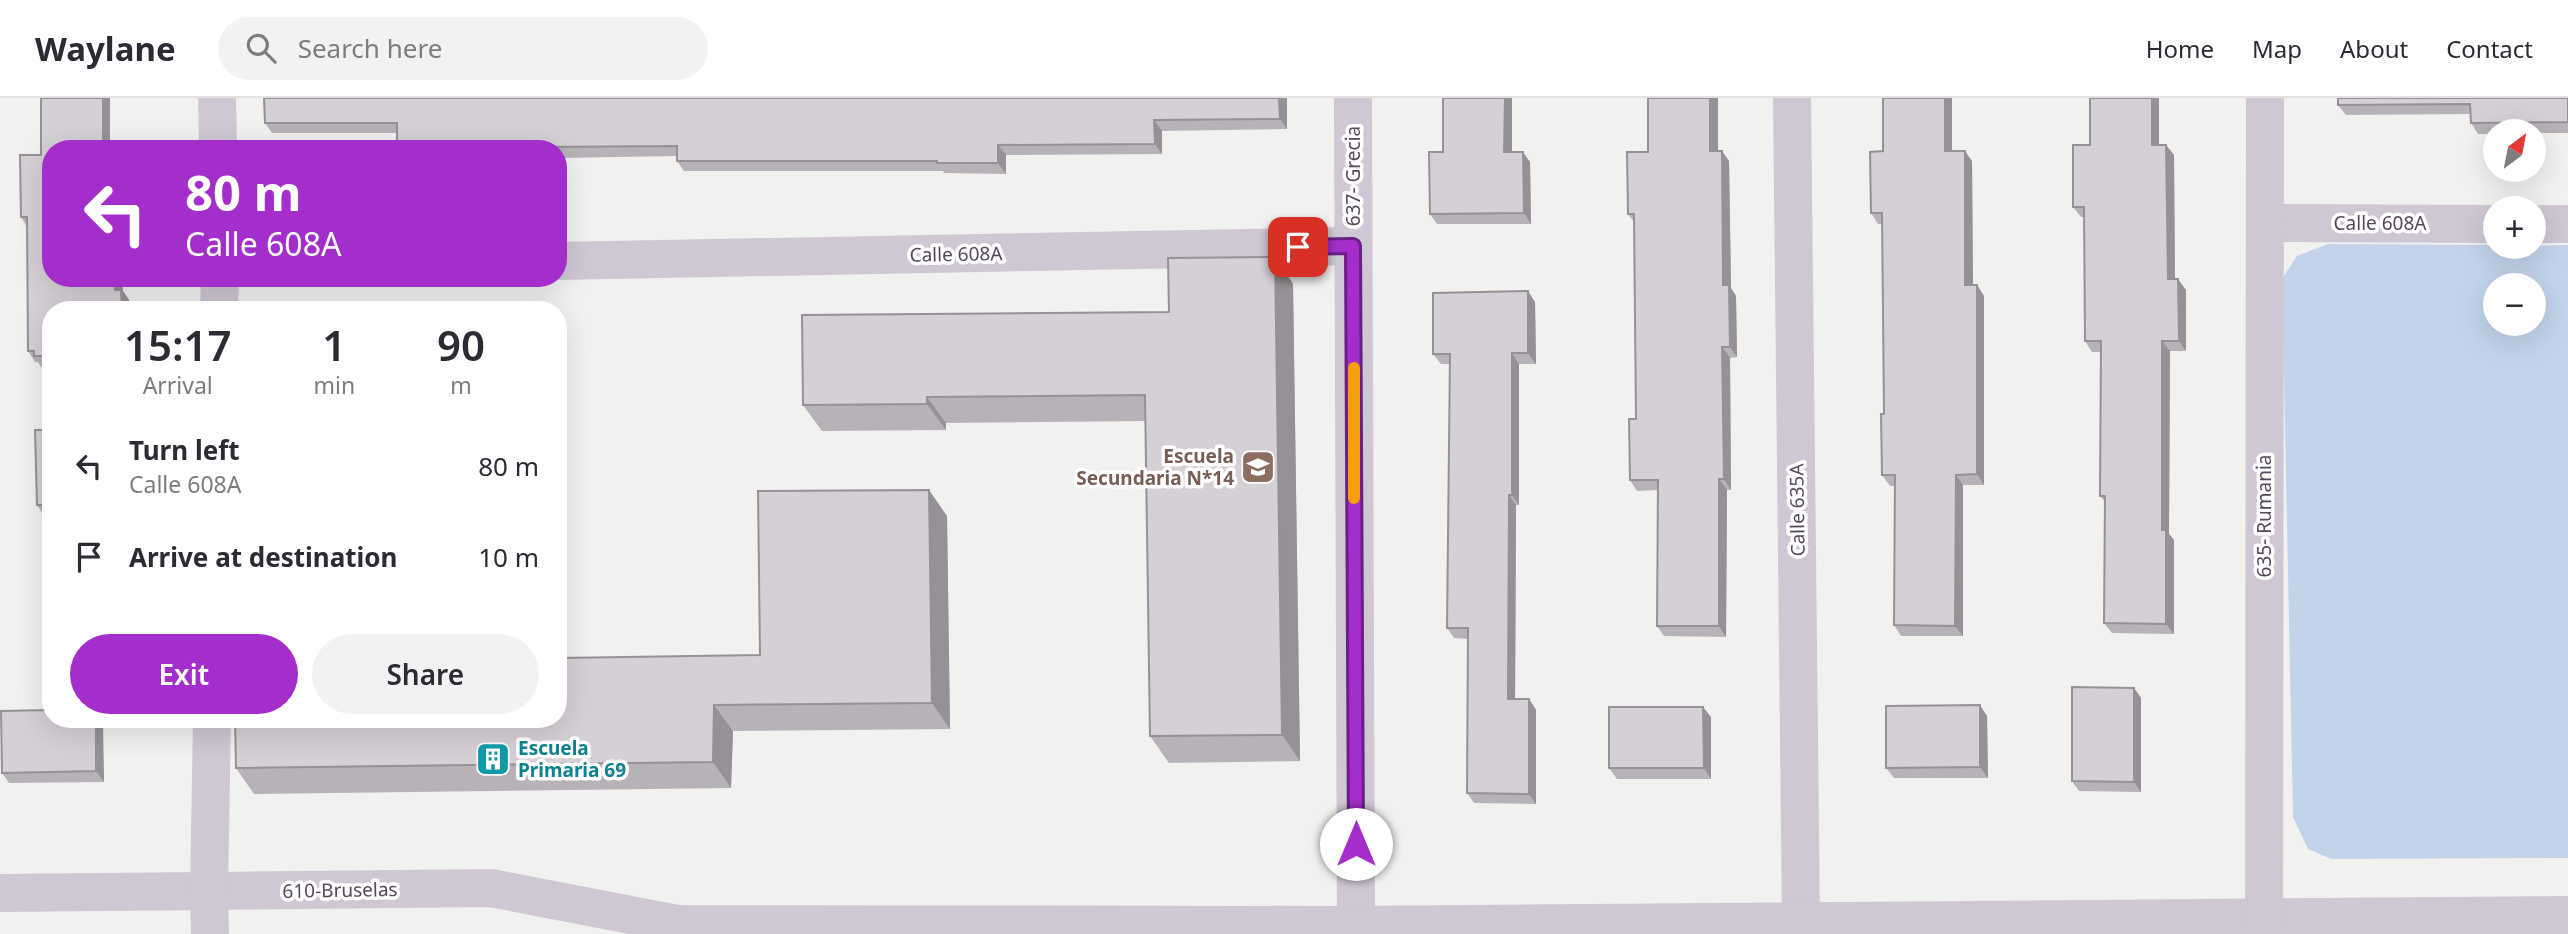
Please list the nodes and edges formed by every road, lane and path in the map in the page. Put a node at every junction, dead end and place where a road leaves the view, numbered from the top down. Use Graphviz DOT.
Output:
graph roads {
  1 [pos="217,98"];
  2 [pos="1353,98"];
  3 [pos="1792,98"];
  4 [pos="2265,98"];
  5 [pos="218,140"];
  6 [pos="2265,223"];
  7 [pos="2483,223"];
  8 [pos="2546,224"];
  9 [pos="2568,224"];
  10 [pos="1353,246"];
  11 [pos="567,261"];
  12 [pos="212,728"];
  13 [pos="209,891"];
  14 [pos="0,893"];
  15 [pos="2568,915"];
  16 [pos="1801,922"];
  17 [pos="677,924"];
  18 [pos="1356,925"];
  19 [pos="2264,927"];
  20 [pos="210,934"];
  21 [pos="624,934"];
  1 -- 5 [label="street"];
  2 -- 10 [label="street, 637- Grecia"];
  3 -- 16 [label="street, Calle 635A"];
  4 -- 6 [label="street, 635- Rumania"];
  6 -- 7 [label="street, Calle 608A"];
  6 -- 19 [label="street, 635- Rumania"];
  8 -- 9 [label="street"];
  10 -- 11 [label="street, Calle 608A"];
  10 -- 18 [label="street, 637- Grecia"];
  12 -- 13 [label="street"];
  13 -- 14 [label="street, 610-Bruselas"];
  13 -- 17 [label="street, 610-Bruselas"];
  13 -- 20 [label="street"];
  15 -- 19 [label="street, 610-Bruselas"];
  16 -- 18 [label="street, 610-Bruselas"];
  16 -- 19 [label="street, 610-Bruselas"];
  17 -- 18 [label="street, 610-Bruselas"];
  17 -- 21 [label="street, 610-Bruselas"];
}
